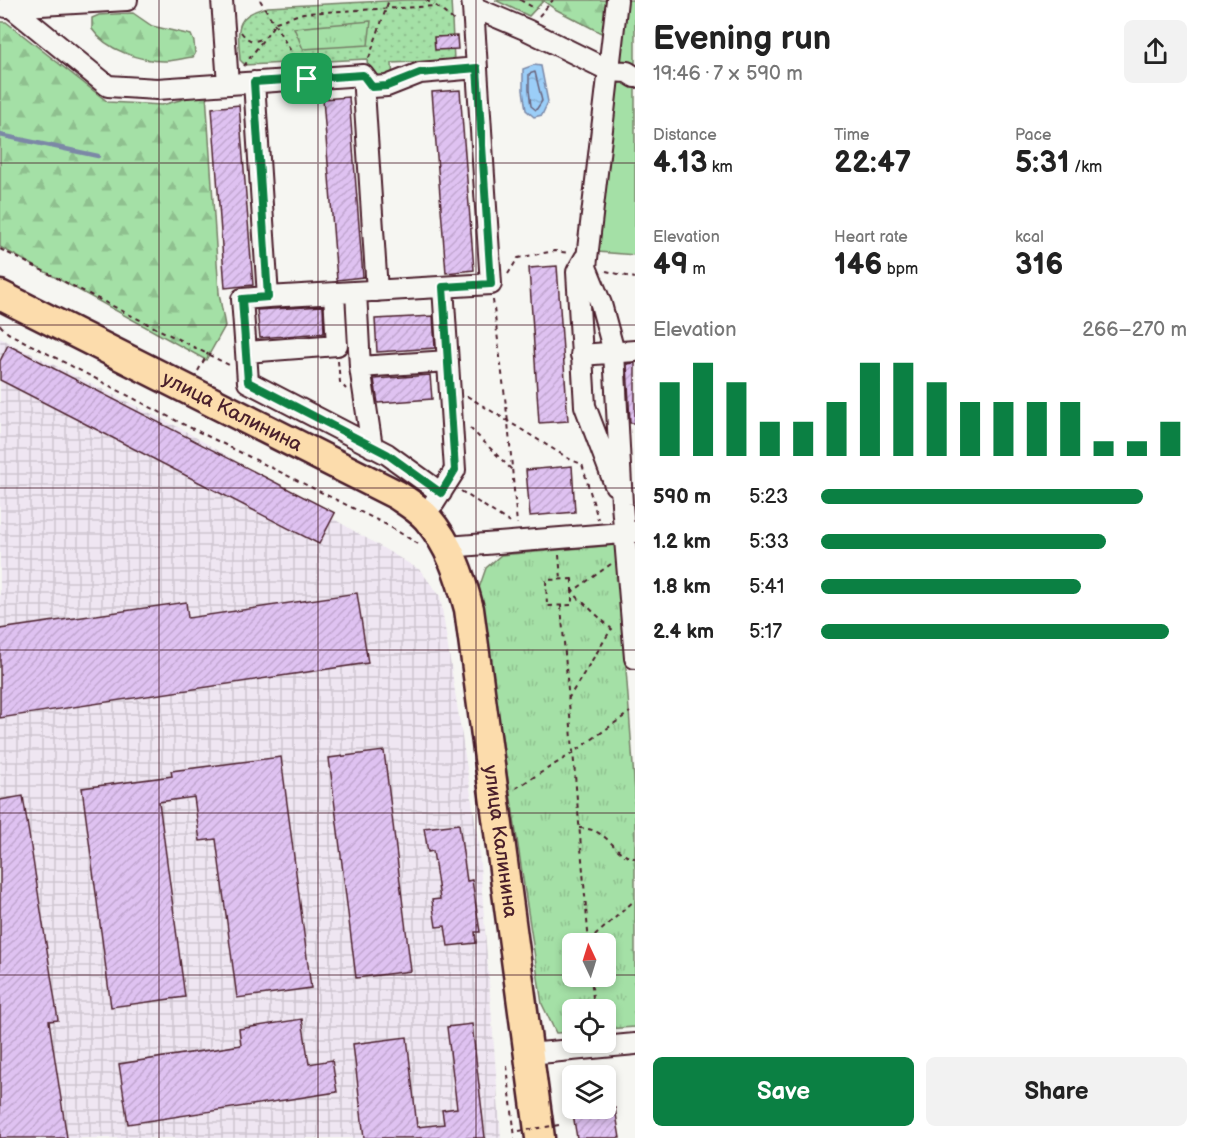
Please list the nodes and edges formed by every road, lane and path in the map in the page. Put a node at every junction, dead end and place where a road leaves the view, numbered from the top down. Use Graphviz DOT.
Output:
graph roads {
  1 [pos="127,0"];
  2 [pos="222,0"];
  3 [pos="260,0"];
  4 [pos="389,0"];
  5 [pos="426,0"];
  6 [pos="520,0"];
  7 [pos="553,0"];
  8 [pos="617,0"];
  9 [pos="99,1"];
  10 [pos="472,3"];
  11 [pos="436,6"];
  12 [pos="5,7"];
  13 [pos="387,8"];
  14 [pos="536,9"];
  15 [pos="274,24"];
  16 [pos="527,30"];
  17 [pos="265,36"];
  18 [pos="475,38"];
  19 [pos="260,40"];
  20 [pos="477,68"];
  21 [pos="627,72"];
  22 [pos="363,75"];
  23 [pos="307,79"];
  24 [pos="254,82"];
  25 [pos="228,84"];
  26 [pos="587,261"];
  27 [pos="635,278"];
  28 [pos="491,284"];
  29 [pos="443,287"];
  30 [pos="376,291"];
  31 [pos="356,292"];
  32 [pos="334,294"];
  33 [pos="0,295"];
  34 [pos="268,297"];
  35 [pos="0,325"];
  36 [pos="635,351"];
  37 [pos="246,352"];
  38 [pos="614,352"];
  39 [pos="208,353"];
  40 [pos="581,355"];
  41 [pos="448,361"];
  42 [pos="360,367"];
  43 [pos="198,371"];
  44 [pos="459,391"];
  45 [pos="179,412"];
  46 [pos="175,420"];
  47 [pos="508,422"];
  48 [pos="470,428"];
  49 [pos="372,447"];
  50 [pos="512,470"];
  51 [pos="441,493"];
  52 [pos="467,495"];
  53 [pos="622,504"];
  54 [pos="426,517"];
  55 [pos="599,522"];
  56 [pos="630,532"];
  57 [pos="558,545"];
  58 [pos="437,548"];
  59 [pos="618,559"];
  60 [pos="561,579"];
  61 [pos="572,592"];
  62 [pos="561,606"];
  63 [pos="617,621"];
  64 [pos="612,629"];
  65 [pos="618,635"];
  66 [pos="635,658"];
  67 [pos="568,699"];
  68 [pos="630,712"];
  69 [pos="573,753"];
  70 [pos="509,793"];
  71 [pos="579,828"];
  72 [pos="635,858"];
  73 [pos="635,900"];
  74 [pos="587,933"];
  75 [pos="599,933"];
  76 [pos="635,1044"];
  77 [pos="518,1057"];
  78 [pos="539,1131"];
  79 [pos="515,1138"];
  1 -- 9 [label="street"];
  2 -- 25 [label="street"];
  3 -- 15 [label="path"];
  4 -- 13 [label="path"];
  5 -- 11 [label="path"];
  6 -- 14 [label="path"];
  7 -- 16 [label="path"];
  8 -- 21 [label="street"];
  9 -- 12 [label="street"];
  10 -- 16 [label="street"];
  10 -- 18 [label="street"];
  11 -- 13 [label="path"];
  11 -- 18 [label="path"];
  12 -- 25 [label="street"];
  13 -- 15 [label="path"];
  13 -- 22 [label="path"];
  15 -- 17 [label="path"];
  15 -- 23 [label="path"];
  16 -- 21 [label="street"];
  17 -- 19 [label="path"];
  17 -- 25 [label="path"];
  18 -- 20 [label="street"];
  20 -- 22 [label="street"];
  20 -- 28 [label="street"];
  21 -- 26 [label="street"];
  22 -- 23 [label="street"];
  22 -- 30 [label="street"];
  23 -- 24 [label="street"];
  24 -- 25 [label="street"];
  24 -- 34 [label="street"];
  26 -- 27 [label="path"];
  26 -- 28 [label="path"];
  26 -- 38 [label="street"];
  26 -- 40 [label="street"];
  28 -- 29 [label="street"];
  28 -- 47 [label="path"];
  29 -- 30 [label="street"];
  29 -- 41 [label="street"];
  30 -- 31 [label="street"];
  31 -- 32 [label="street"];
  31 -- 42 [label="street"];
  32 -- 34 [label="street"];
  32 -- 37 [label="street"];
  33 -- 54 [label="highway, улица Калинина"];
  34 -- 37 [label="street"];
  35 -- 46 [label="path"];
  36 -- 38 [label="street"];
  37 -- 49 [label="street"];
  38 -- 40 [label="street"];
  38 -- 53 [label="street"];
  39 -- 43 [label="path"];
  40 -- 53 [label="street"];
  41 -- 42 [label="street"];
  41 -- 51 [label="street"];
  42 -- 49 [label="street"];
  44 -- 47 [label="path"];
  45 -- 46 [label="path"];
  46 -- 58 [label="path"];
  47 -- 50 [label="path"];
  47 -- 55 [label="path"];
  48 -- 50 [label="path"];
  49 -- 51 [label="street"];
  50 -- 52 [label="path"];
  51 -- 54 [label="street"];
  53 -- 56 [label="street"];
  54 -- 58 [label="highway, улица Калинина"];
  56 -- 58 [label="street"];
  56 -- 66 [label="street"];
  57 -- 60 [label="path"];
  58 -- 77 [label="highway, улица Калинина"];
  59 -- 61 [label="path"];
  60 -- 61 [label="path"];
  60 -- 62 [label="path"];
  61 -- 62 [label="path"];
  61 -- 64 [label="path"];
  62 -- 67 [label="path"];
  63 -- 64 [label="path"];
  64 -- 65 [label="path"];
  64 -- 67 [label="path"];
  67 -- 69 [label="path"];
  68 -- 69 [label="path"];
  69 -- 70 [label="path"];
  69 -- 71 [label="path"];
  71 -- 72 [label="path"];
  71 -- 74 [label="path"];
  73 -- 75 [label="path"];
  76 -- 77 [label="street"];
  77 -- 78 [label="highway, улица Калинина"];
  77 -- 79 [label="path"];
  78 -- 78 [label="path, bridge"];
}
